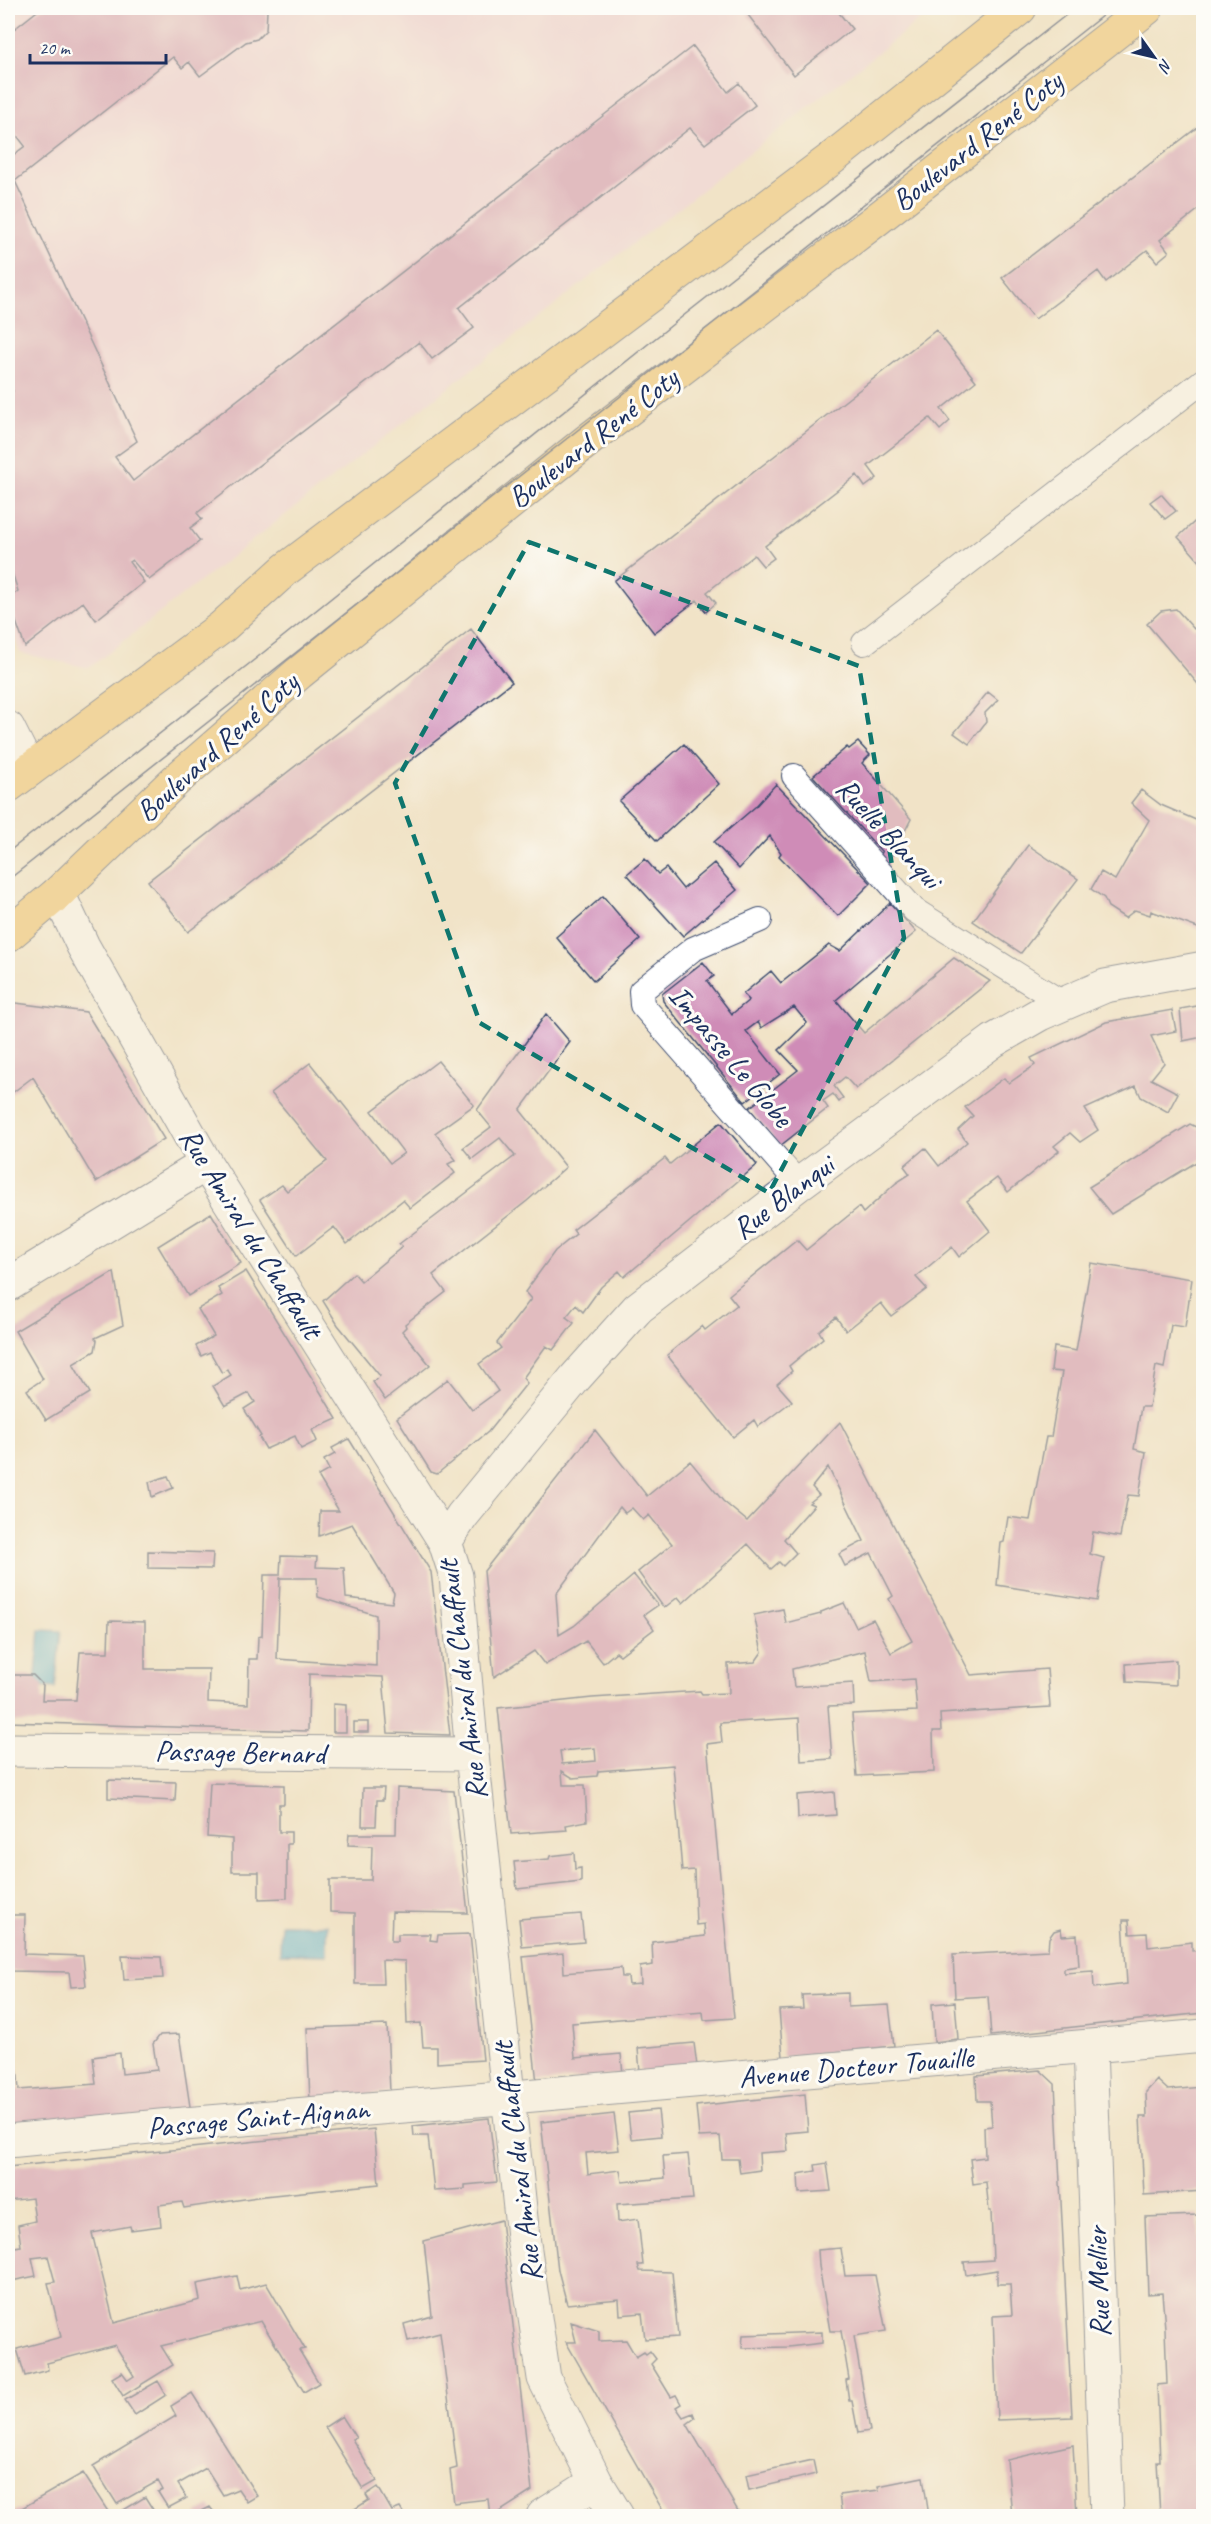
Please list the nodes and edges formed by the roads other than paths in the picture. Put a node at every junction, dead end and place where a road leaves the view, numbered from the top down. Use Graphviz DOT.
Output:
graph roads {
  1 [pos="1020,8"];
  2 [pos="1147,8"];
  3 [pos="1203,380"];
  4 [pos="864,643"];
  5 [pos="8,728"];
  6 [pos="794,776"];
  7 [pos="18,778"];
  8 [pos="58,893"];
  9 [pos="760,920"];
  10 [pos="8,935"];
  11 [pos="1203,968"];
  12 [pos="1064,1004"];
  13 [pos="206,1164"];
  14 [pos="799,1184"];
  15 [pos="8,1285"];
  16 [pos="445,1542"];
  17 [pos="8,1750"];
  18 [pos="472,1755"];
  19 [pos="1203,2036"];
  20 [pos="1090,2047"];
  21 [pos="509,2097"];
  22 [pos="8,2141"];
  23 [pos="596,2482"];
  24 [pos="543,2517"];
  25 [pos="617,2517"];
  26 [pos="1107,2517"];
  1 -- 7 [label="main road"];
  2 -- 8 [label="main road, Boulevard René Coty"];
  3 -- 4 [label="lane"];
  5 -- 7 [label="street"];
  6 -- 12 [label="lane, Ruelle Blanqui"];
  8 -- 10 [label="main road, Boulevard René Coty"];
  8 -- 13 [label="street, Rue Amiral du Chaffault"];
  9 -- 14 [label="lane, Impasse Le Globe"];
  11 -- 12 [label="street, Rue Blanqui"];
  12 -- 14 [label="street, Rue Blanqui"];
  13 -- 15 [label="street"];
  13 -- 16 [label="street, Rue Amiral du Chaffault"];
  14 -- 16 [label="street, Rue Blanqui"];
  16 -- 18 [label="street, Rue Amiral du Chaffault"];
  17 -- 18 [label="street, Passage Bernard"];
  18 -- 21 [label="street, Rue Amiral du Chaffault"];
  19 -- 20 [label="street, Avenue Docteur Touaille"];
  20 -- 21 [label="street, Avenue Docteur Touaille"];
  20 -- 26 [label="street, Rue Mellier"];
  21 -- 22 [label="street, Passage Saint-Aignan"];
  21 -- 23 [label="street, Rue Amiral du Chaffault"];
  23 -- 24 [label="street"];
  23 -- 25 [label="street, Rue Amiral du Chaffault"];
}
